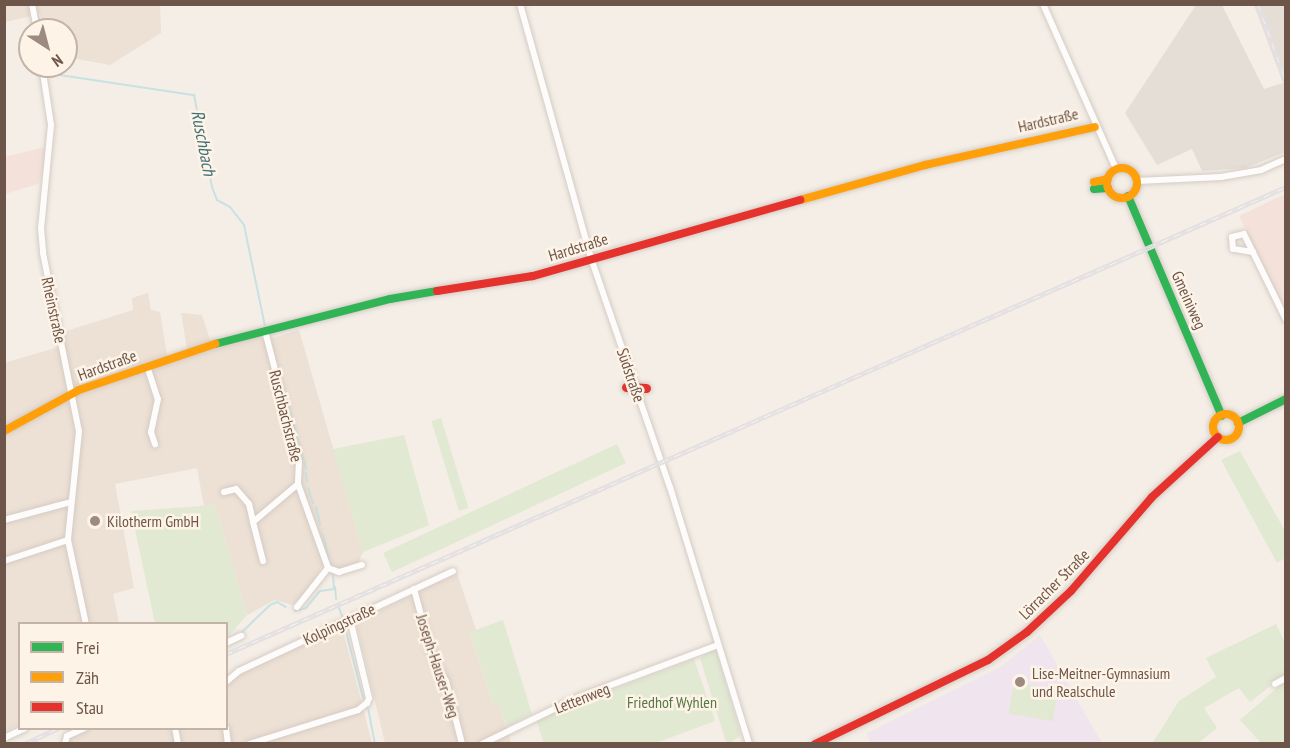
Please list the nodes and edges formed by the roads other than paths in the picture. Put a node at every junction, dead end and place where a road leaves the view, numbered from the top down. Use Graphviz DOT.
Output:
graph roads {
  1 [pos="519,4"];
  2 [pos="1043,4"];
  3 [pos="44,78"];
  4 [pos="1095,127"];
  5 [pos="1286,159"];
  6 [pos="1116,169"];
  7 [pos="1137,181"];
  8 [pos="1108,183"];
  9 [pos="1094,185"];
  10 [pos="1128,196"];
  11 [pos="1253,252"];
  12 [pos="591,258"];
  13 [pos="1286,320"];
  14 [pos="265,331"];
  15 [pos="147,366"];
  16 [pos="626,387"];
  17 [pos="646,388"];
  18 [pos="72,395"];
  19 [pos="1286,399"];
  20 [pos="1222,416"];
  21 [pos="1238,423"];
  22 [pos="4,431"];
  23 [pos="1218,437"];
  24 [pos="155,444"];
  25 [pos="298,484"];
  26 [pos="224,492"];
  27 [pos="71,502"];
  28 [pos="4,520"];
  29 [pos="253,522"];
  30 [pos="68,540"];
  31 [pos="4,561"];
  32 [pos="263,561"];
  33 [pos="362,565"];
  34 [pos="328,568"];
  35 [pos="453,571"];
  36 [pos="414,589"];
  37 [pos="297,607"];
  38 [pos="350,619"];
  39 [pos="86,622"];
  40 [pos="241,636"];
  41 [pos="228,642"];
  42 [pos="718,645"];
  43 [pos="1286,678"];
  44 [pos="228,680"];
  45 [pos="1275,684"];
  46 [pos="23,730"];
  47 [pos="82,730"];
  48 [pos="4,738"];
  49 [pos="65,744"];
  50 [pos="249,744"];
  51 [pos="462,744"];
  52 [pos="482,744"];
  53 [pos="749,744"];
  54 [pos="815,744"];
  1 -- 12 [label="street, Südstraße"];
  2 -- 4 [label="street"];
  3 -- 18 [label="street, Rheinstraße"];
  4 -- 6 [label="street"];
  4 -- 12 [label="street, Hardstraße"];
  5 -- 7 [label="street"];
  6 -- 7 [label="street"];
  6 -- 8 [label="street"];
  7 -- 10 [label="street"];
  8 -- 9 [label="street"];
  8 -- 10 [label="street"];
  10 -- 20 [label="street, Gmeiniweg"];
  11 -- 13 [label="street"];
  12 -- 14 [label="street, Hardstraße"];
  12 -- 42 [label="street, Südstraße"];
  14 -- 15 [label="street, Hardstraße"];
  14 -- 25 [label="street, Ruschbachstraße"];
  15 -- 18 [label="street, Hardstraße"];
  15 -- 24 [label="street"];
  16 -- 17 [label="street, bridge"];
  18 -- 22 [label="street, Hardstraße"];
  18 -- 27 [label="street, Rheinstraße"];
  19 -- 21 [label="street"];
  20 -- 21 [label="street"];
  20 -- 23 [label="street"];
  21 -- 23 [label="street"];
  23 -- 54 [label="street, Lörracher Straße"];
  25 -- 29 [label="street"];
  25 -- 34 [label="street, Ruschbachstraße"];
  26 -- 29 [label="street"];
  27 -- 28 [label="street"];
  27 -- 30 [label="street, Rheinstraße"];
  29 -- 32 [label="street"];
  30 -- 31 [label="street"];
  30 -- 39 [label="street, Rheinstraße"];
  33 -- 34 [label="street"];
  34 -- 37 [label="street"];
  35 -- 36 [label="street, Kolpingstraße"];
  36 -- 38 [label="street, Kolpingstraße"];
  36 -- 51 [label="street, Joseph-Hauser-Weg"];
  38 -- 44 [label="street, Kolpingstraße"];
  38 -- 50 [label="street"];
  40 -- 41 [label="street"];
  42 -- 52 [label="street, Lettenweg"];
  42 -- 53 [label="street, Südstraße"];
  43 -- 45 [label="street"];
  46 -- 48 [label="street"];
  47 -- 49 [label="street"];
}
